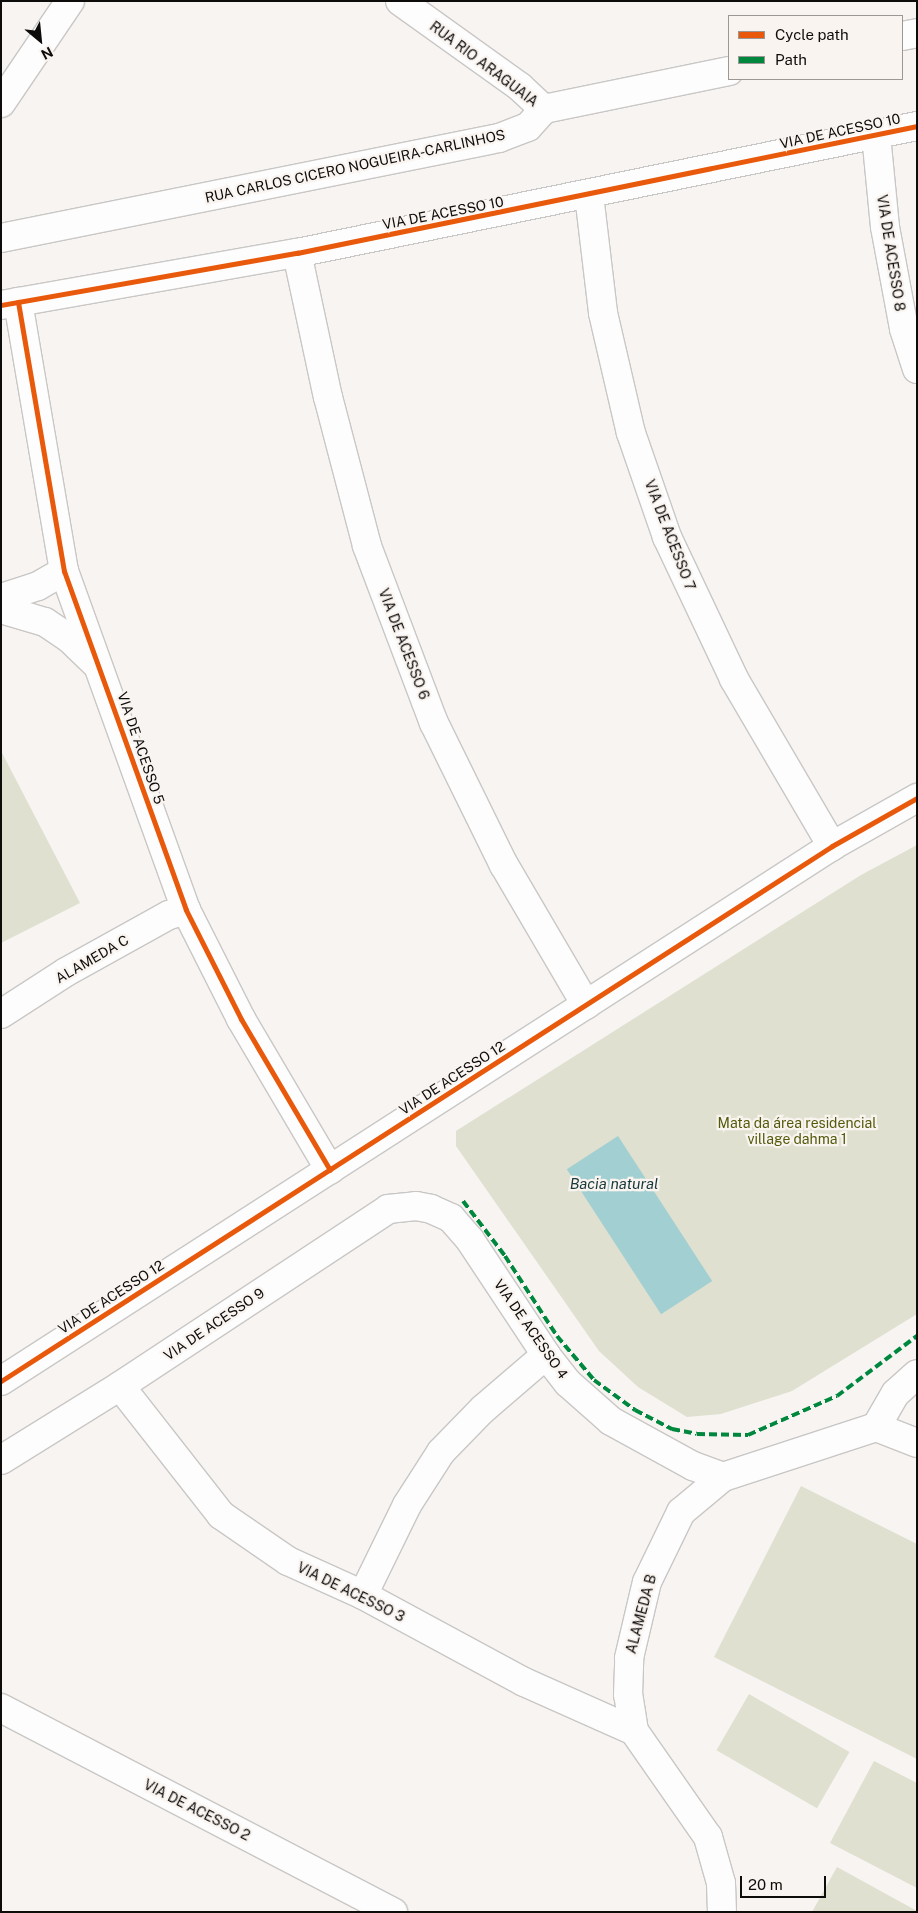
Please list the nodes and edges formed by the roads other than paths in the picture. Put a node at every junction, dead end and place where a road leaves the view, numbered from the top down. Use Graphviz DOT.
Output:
graph roads {
  1 [pos="70,1"];
  2 [pos="400,1"];
  3 [pos="917,33"];
  4 [pos="903,36"];
  5 [pos="728,71"];
  6 [pos="1,103"];
  7 [pos="544,109"];
  8 [pos="917,126"];
  9 [pos="876,135"];
  10 [pos="590,195"];
  11 [pos="1,238"];
  12 [pos="297,253"];
  13 [pos="10,304"];
  14 [pos="917,369"];
  15 [pos="64,572"];
  16 [pos="1,598"];
  17 [pos="1,609"];
  18 [pos="100,668"];
  19 [pos="917,798"];
  20 [pos="832,846"];
  21 [pos="186,910"];
  22 [pos="586,1005"];
  23 [pos="1,1014"];
  24 [pos="330,1170"];
  25 [pos="432,1208"];
  26 [pos="546,1355"];
  27 [pos="917,1374"];
  28 [pos="1,1382"];
  29 [pos="120,1386"];
  30 [pos="876,1427"];
  31 [pos="917,1443"];
  32 [pos="1,1460"];
  33 [pos="723,1477"];
  34 [pos="363,1595"];
  35 [pos="1,1708"];
  36 [pos="634,1731"];
  37 [pos="394,1912"];
  38 [pos="722,1912"];
  1 -- 6 [label="street"];
  2 -- 7 [label="street, RUA RIO ARAGUAIA"];
  3 -- 4 [label="street"];
  5 -- 7 [label="street"];
  7 -- 11 [label="street, RUA CARLOS CICERO NOGUEIRA-CARLINHOS"];
  8 -- 9 [label="street, VIA DE ACESSO 10"];
  9 -- 10 [label="street, VIA DE ACESSO 10"];
  9 -- 14 [label="street, VIA DE ACESSO 8"];
  10 -- 12 [label="street, VIA DE ACESSO 10"];
  10 -- 20 [label="street, VIA DE ACESSO 7"];
  12 -- 13 [label="street, VIA DE ACESSO 10"];
  12 -- 22 [label="street, VIA DE ACESSO 6"];
  13 -- 15 [label="street, VIA DE ACESSO 5"];
  15 -- 16 [label="street"];
  15 -- 18 [label="street, VIA DE ACESSO 5"];
  17 -- 18 [label="street"];
  18 -- 21 [label="street, VIA DE ACESSO 5"];
  19 -- 20 [label="street, VIA DE ACESSO 12"];
  20 -- 22 [label="street, VIA DE ACESSO 12"];
  21 -- 23 [label="street, ALAMEDA C"];
  21 -- 24 [label="street, VIA DE ACESSO 5"];
  22 -- 24 [label="street, VIA DE ACESSO 12"];
  24 -- 28 [label="street, VIA DE ACESSO 12"];
  25 -- 26 [label="street, VIA DE ACESSO 4"];
  25 -- 29 [label="street, VIA DE ACESSO 9"];
  26 -- 33 [label="street, VIA DE ACESSO 4"];
  26 -- 34 [label="street"];
  27 -- 30 [label="street"];
  29 -- 32 [label="street, VIA DE ACESSO 9"];
  29 -- 34 [label="street, VIA DE ACESSO 3"];
  30 -- 31 [label="street"];
  30 -- 33 [label="street, ALAMEDA B"];
  33 -- 36 [label="street, ALAMEDA B"];
  34 -- 36 [label="street, VIA DE ACESSO 3"];
  35 -- 37 [label="street, VIA DE ACESSO 2"];
  36 -- 38 [label="street, ALAMEDA B"];
}
